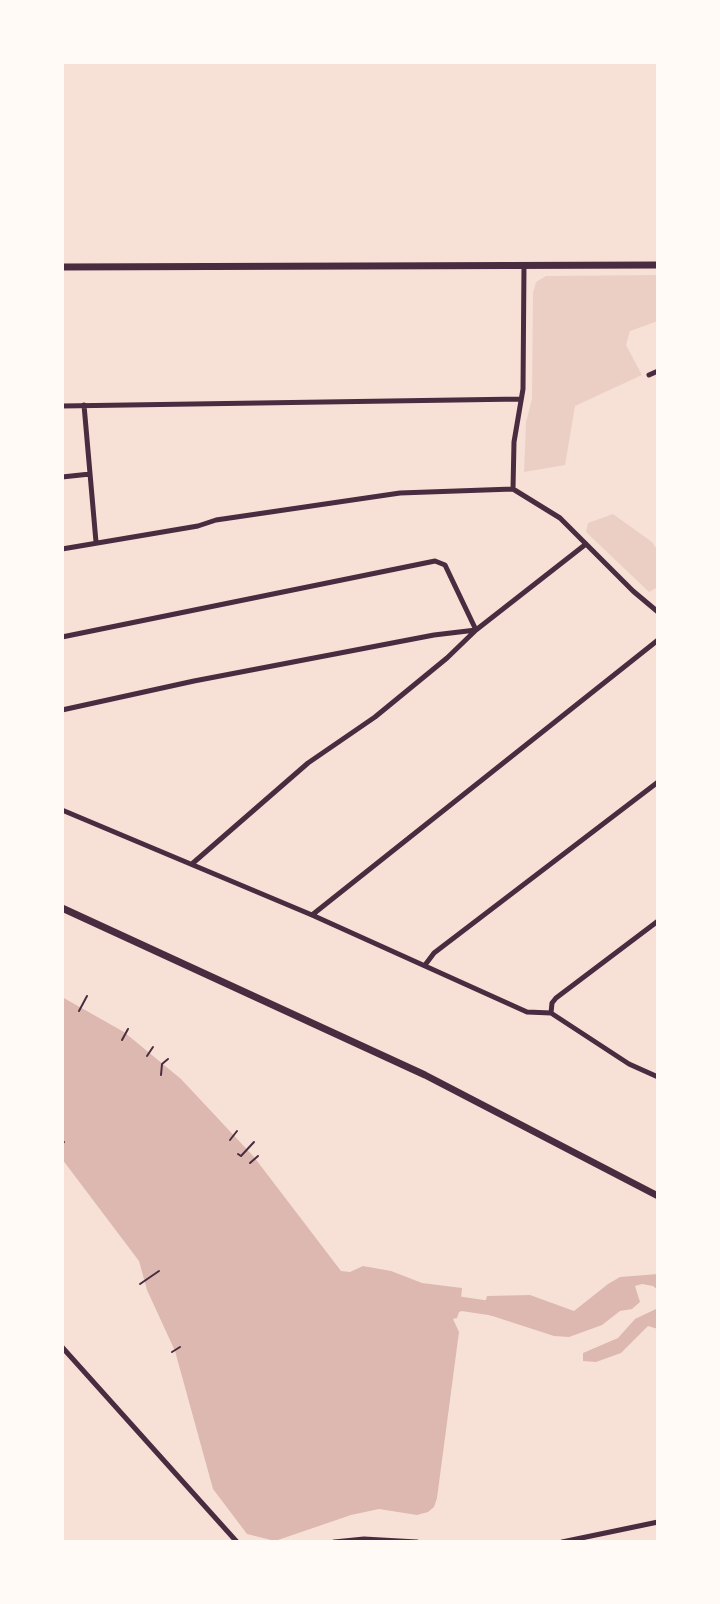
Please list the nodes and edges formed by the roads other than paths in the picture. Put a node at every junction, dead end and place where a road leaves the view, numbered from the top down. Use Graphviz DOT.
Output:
graph roads {
  1 [pos="524,265"];
  2 [pos="658,265"];
  3 [pos="62,267"];
  4 [pos="658,371"];
  5 [pos="649,375"];
  6 [pos="521,399"];
  7 [pos="84,405"];
  8 [pos="62,406"];
  9 [pos="90,474"];
  10 [pos="62,477"];
  11 [pos="513,489"];
  12 [pos="96,542"];
  13 [pos="586,544"];
  14 [pos="62,549"];
  15 [pos="658,612"];
  16 [pos="476,630"];
  17 [pos="62,637"];
  18 [pos="658,640"];
  19 [pos="62,710"];
  20 [pos="658,782"];
  21 [pos="62,810"];
  22 [pos="193,863"];
  23 [pos="62,908"];
  24 [pos="312,915"];
  25 [pos="658,921"];
  26 [pos="425,965"];
  27 [pos="551,1013"];
  28 [pos="657,1075"];
  29 [pos="658,1196"];
  30 [pos="62,1347"];
  31 [pos="658,1522"];
  32 [pos="237,1542"];
  33 [pos="334,1542"];
  34 [pos="417,1542"];
  35 [pos="562,1542"];
  1 -- 2 [label="main road"];
  1 -- 3 [label="main road"];
  1 -- 6 [label="street"];
  4 -- 5 [label="street"];
  6 -- 7 [label="street"];
  6 -- 11 [label="street"];
  7 -- 8 [label="street"];
  7 -- 9 [label="street"];
  9 -- 10 [label="street"];
  9 -- 12 [label="street"];
  11 -- 12 [label="street"];
  11 -- 13 [label="street"];
  12 -- 14 [label="street"];
  13 -- 15 [label="street"];
  13 -- 16 [label="street"];
  16 -- 17 [label="street"];
  16 -- 19 [label="street"];
  16 -- 22 [label="street"];
  18 -- 24 [label="street"];
  20 -- 26 [label="street"];
  21 -- 22 [label="street"];
  22 -- 24 [label="street"];
  23 -- 29 [label="main road"];
  24 -- 26 [label="street"];
  25 -- 27 [label="street"];
  26 -- 27 [label="street"];
  27 -- 28 [label="street"];
  30 -- 32 [label="street"];
  31 -- 35 [label="street"];
  33 -- 34 [label="street"];
}
